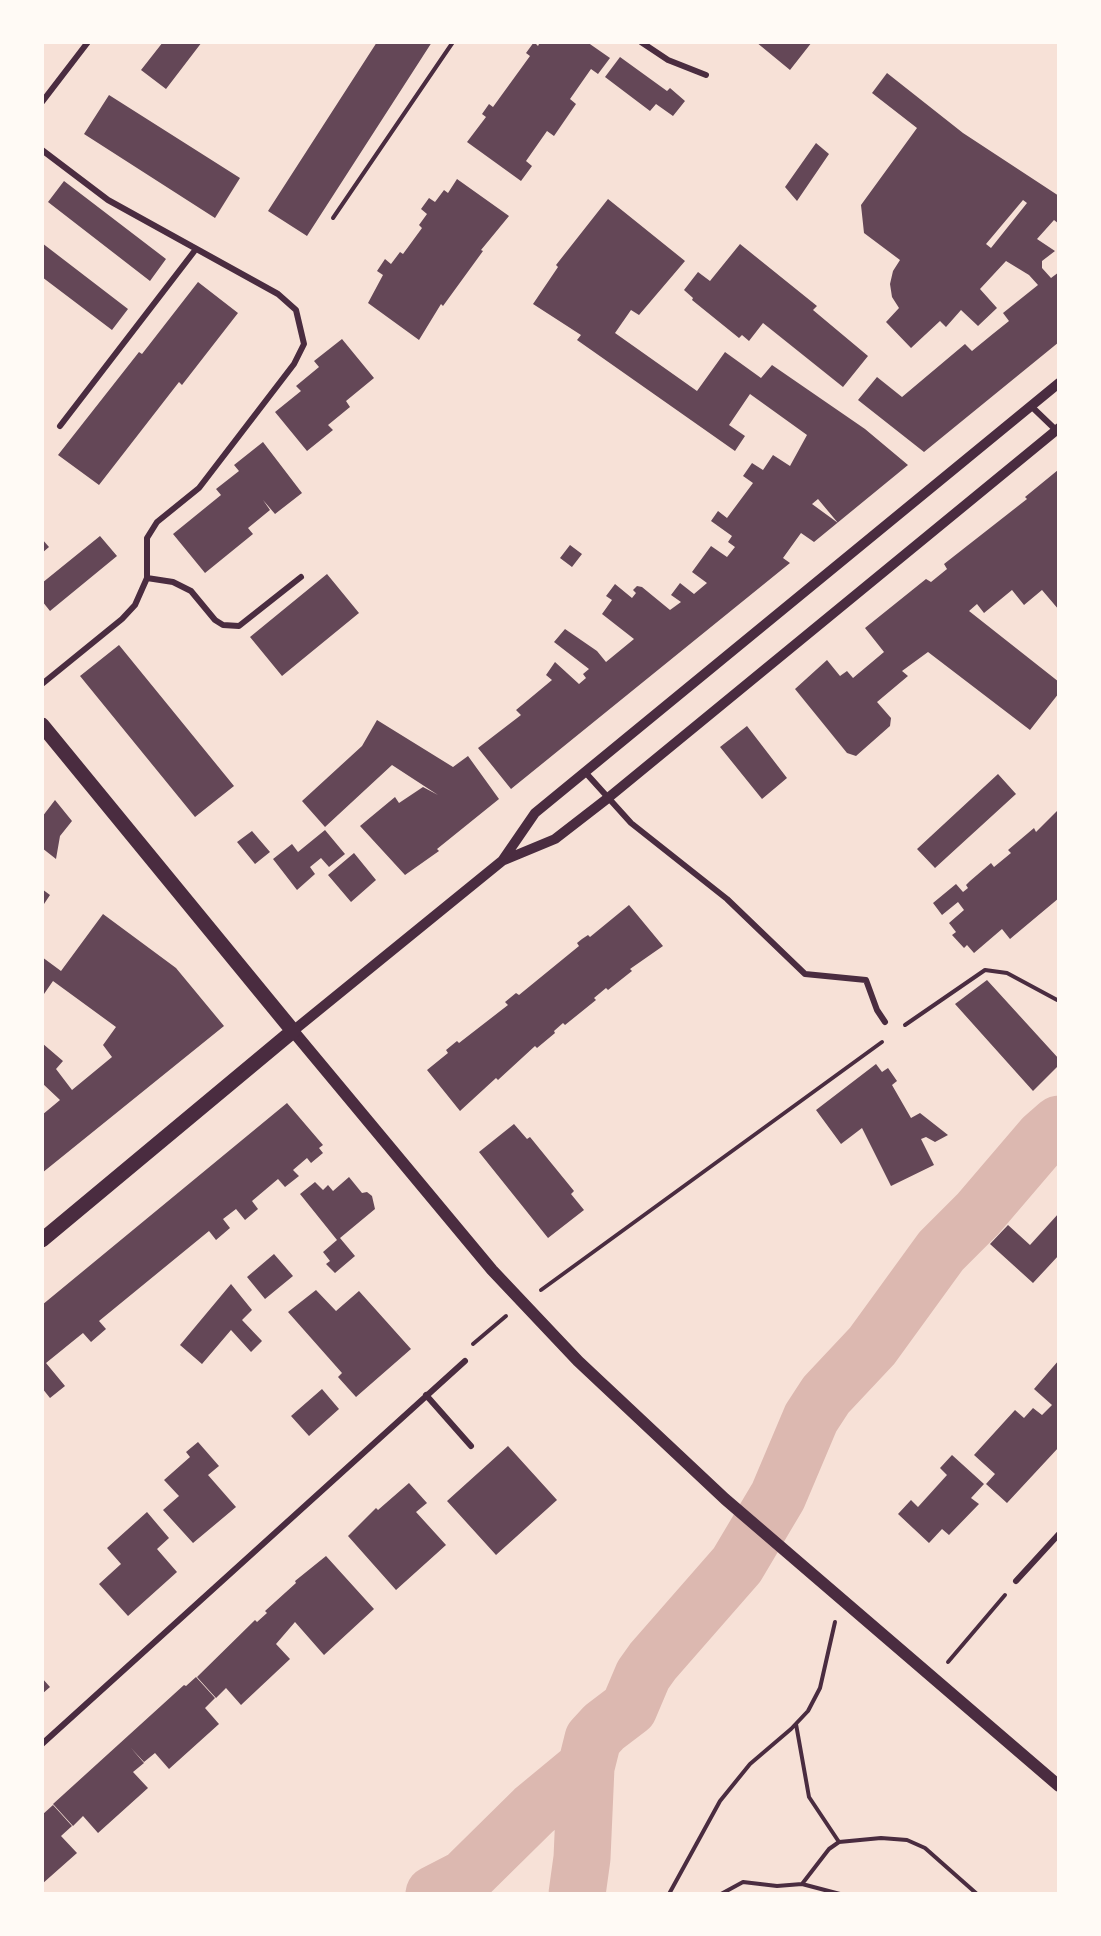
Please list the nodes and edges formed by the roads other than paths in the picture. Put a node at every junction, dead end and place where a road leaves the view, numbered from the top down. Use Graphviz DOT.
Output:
graph roads {
  1 [pos="88,42"];
  2 [pos="641,42"];
  3 [pos="706,75"];
  4 [pos="42,102"];
  5 [pos="42,150"];
  6 [pos="196,249"];
  7 [pos="1059,383"];
  8 [pos="1031,406"];
  9 [pos="60,426"];
  10 [pos="1058,431"];
  11 [pos="301,577"];
  12 [pos="147,578"];
  13 [pos="42,684"];
  14 [pos="42,725"];
  15 [pos="585,772"];
  16 [pos="608,798"];
  17 [pos="502,861"];
  18 [pos="885,1022"];
  19 [pos="293,1031"];
  20 [pos="42,1240"];
  21 [pos="465,1362"];
  22 [pos="426,1395"];
  23 [pos="471,1446"];
  24 [pos="1059,1534"];
  25 [pos="1016,1581"];
  26 [pos="42,1744"];
  27 [pos="1059,1786"];
  1 -- 4 [label="street"];
  2 -- 3 [label="street"];
  5 -- 6 [label="street"];
  6 -- 9 [label="street"];
  6 -- 12 [label="street"];
  7 -- 8 [label="street"];
  8 -- 10 [label="street"];
  8 -- 15 [label="street"];
  10 -- 16 [label="street"];
  11 -- 12 [label="street"];
  12 -- 13 [label="street"];
  14 -- 19 [label="main road"];
  15 -- 16 [label="street"];
  15 -- 17 [label="street"];
  16 -- 17 [label="street"];
  16 -- 18 [label="street"];
  17 -- 19 [label="street"];
  19 -- 20 [label="main road"];
  19 -- 27 [label="main road"];
  21 -- 22 [label="street"];
  22 -- 23 [label="street"];
  22 -- 26 [label="street"];
  24 -- 25 [label="street"];
}
